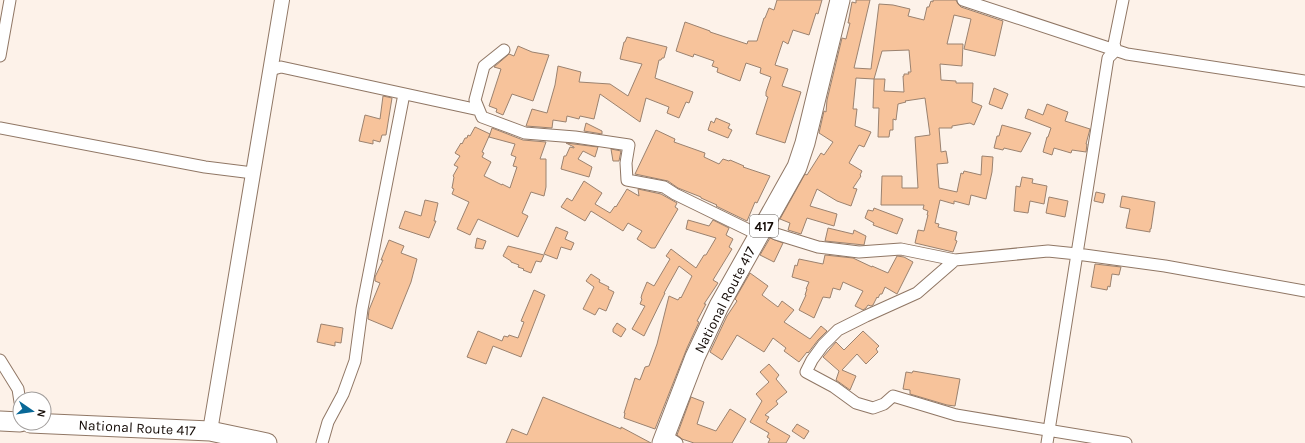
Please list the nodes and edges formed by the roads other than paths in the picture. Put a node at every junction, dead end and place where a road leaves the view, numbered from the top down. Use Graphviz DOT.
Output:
graph roads {
  1 [pos="10,0"];
  2 [pos="282,0"];
  3 [pos="840,0"];
  4 [pos="963,0"];
  5 [pos="1123,0"];
  6 [pos="504,50"];
  7 [pos="1116,50"];
  8 [pos="0,56"];
  9 [pos="270,70"];
  10 [pos="1305,81"];
  11 [pos="404,94"];
  12 [pos="479,110"];
  13 [pos="0,128"];
  14 [pos="253,173"];
  15 [pos="762,231"];
  16 [pos="1078,254"];
  17 [pos="955,260"];
  18 [pos="1305,291"];
  19 [pos="0,360"];
  20 [pos="18,391"];
  21 [pos="0,421"];
  22 [pos="12,422"];
  23 [pos="52,424"];
  24 [pos="1049,430"];
  25 [pos="210,431"];
  26 [pos="668,440"];
  27 [pos="266,443"];
  28 [pos="322,443"];
  29 [pos="1047,443"];
  30 [pos="1126,443"];
  1 -- 8 [label="street"];
  2 -- 9 [label="street"];
  3 -- 15 [label="highway, National Route 417 / 417"];
  4 -- 7 [label="street"];
  5 -- 7 [label="street"];
  6 -- 12 [label="street"];
  7 -- 10 [label="street"];
  7 -- 16 [label="street"];
  9 -- 11 [label="street"];
  9 -- 14 [label="street"];
  11 -- 12 [label="street"];
  11 -- 28 [label="street"];
  12 -- 15 [label="street"];
  13 -- 14 [label="street"];
  14 -- 25 [label="street"];
  15 -- 17 [label="street"];
  15 -- 26 [label="highway, National Route 417 / 417"];
  16 -- 17 [label="street"];
  16 -- 18 [label="street"];
  16 -- 24 [label="street"];
  17 -- 24 [label="street"];
  19 -- 20 [label="street"];
  21 -- 22 [label="highway"];
  23 -- 25 [label="highway, National Route 417"];
  24 -- 29 [label="street"];
  24 -- 30 [label="street"];
  25 -- 27 [label="highway, National Route 417"];
}
